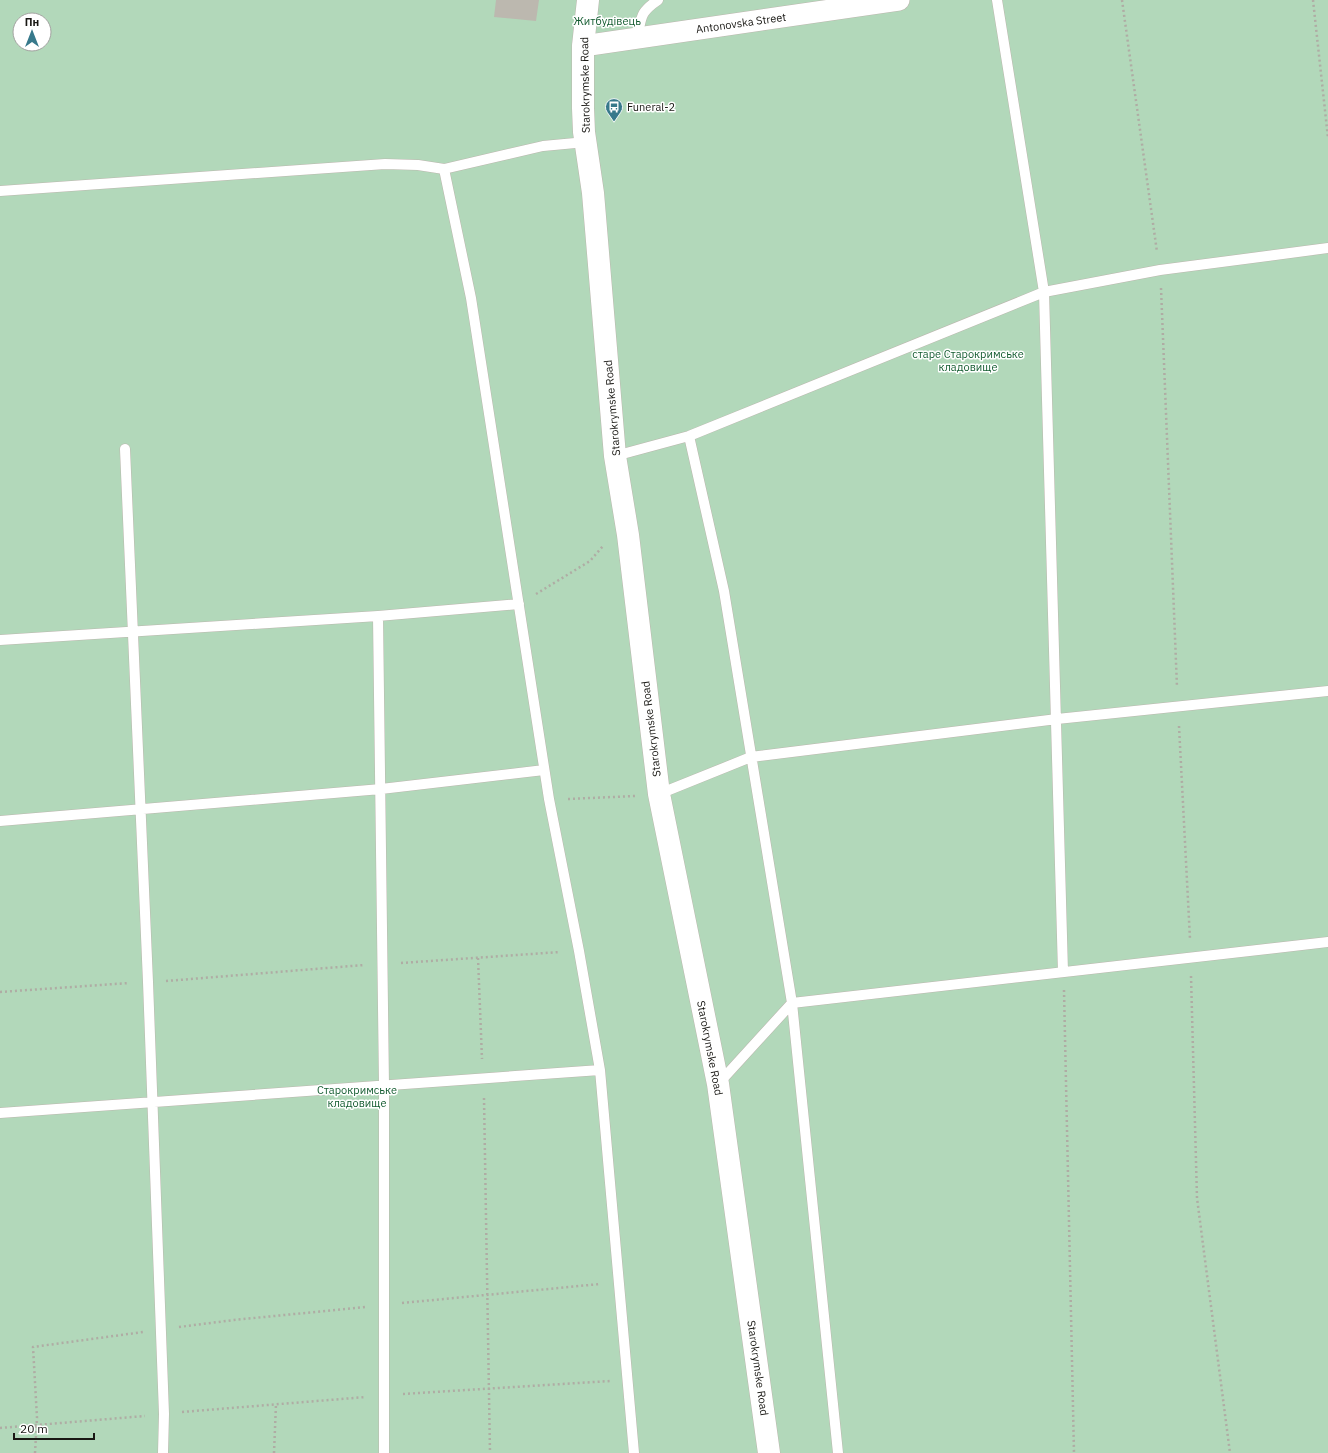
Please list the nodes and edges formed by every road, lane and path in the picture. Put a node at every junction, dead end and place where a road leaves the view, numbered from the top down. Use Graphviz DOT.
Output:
graph roads {
  1 [pos="588,0"];
  2 [pos="658,0"];
  3 [pos="899,0"];
  4 [pos="997,0"];
  5 [pos="1122,0"];
  6 [pos="1313,0"];
  7 [pos="637,38"];
  8 [pos="582,46"];
  9 [pos="1328,138"];
  10 [pos="586,142"];
  11 [pos="444,169"];
  12 [pos="0,191"];
  13 [pos="1328,248"];
  14 [pos="1160,270"];
  15 [pos="1044,292"];
  16 [pos="688,436"];
  17 [pos="126,449"];
  18 [pos="615,456"];
  19 [pos="628,535"];
  20 [pos="518,604"];
  21 [pos="378,616"];
  22 [pos="133,632"];
  23 [pos="0,640"];
  24 [pos="1328,691"];
  25 [pos="1178,707"];
  26 [pos="1057,720"];
  27 [pos="751,757"];
  28 [pos="544,770"];
  29 [pos="381,789"];
  30 [pos="659,794"];
  31 [pos="549,799"];
  32 [pos="141,809"];
  33 [pos="0,821"];
  34 [pos="1328,942"];
  35 [pos="579,951"];
  36 [pos="478,958"];
  37 [pos="1191,958"];
  38 [pos="383,964"];
  39 [pos="1063,972"];
  40 [pos="148,982"];
  41 [pos="0,992"];
  42 [pos="792,1003"];
  43 [pos="600,1070"];
  44 [pos="483,1079"];
  45 [pos="718,1084"];
  46 [pos="384,1086"];
  47 [pos="153,1103"];
  48 [pos="0,1113"];
  49 [pos="619,1282"];
  50 [pos="487,1295"];
  51 [pos="384,1305"];
  52 [pos="161,1330"];
  53 [pos="628,1380"];
  54 [pos="489,1388"];
  55 [pos="384,1395"];
  56 [pos="276,1404"];
  57 [pos="164,1414"];
  58 [pos="37,1425"];
  59 [pos="0,1428"];
  60 [pos="35,1453"];
  61 [pos="163,1453"];
  62 [pos="274,1453"];
  63 [pos="384,1453"];
  64 [pos="490,1453"];
  65 [pos="634,1453"];
  66 [pos="769,1453"];
  67 [pos="838,1453"];
  68 [pos="1074,1453"];
  69 [pos="1230,1453"];
  1 -- 8 [label="street, Starokrymske Road"];
  2 -- 7 [label="lane"];
  3 -- 7 [label="street, Antonovska Street"];
  4 -- 15 [label="lane"];
  5 -- 14 [label="path"];
  6 -- 9 [label="path"];
  7 -- 8 [label="street, Antonovska Street"];
  8 -- 10 [label="street, Starokrymske Road"];
  10 -- 11 [label="lane"];
  10 -- 18 [label="street, Starokrymske Road"];
  11 -- 12 [label="lane"];
  11 -- 20 [label="lane"];
  13 -- 14 [label="lane"];
  14 -- 15 [label="lane"];
  14 -- 25 [label="path"];
  15 -- 16 [label="lane"];
  15 -- 26 [label="lane"];
  16 -- 18 [label="lane"];
  16 -- 27 [label="lane"];
  17 -- 22 [label="lane"];
  18 -- 19 [label="street, Starokrymske Road"];
  19 -- 20 [label="path"];
  19 -- 30 [label="street, Starokrymske Road"];
  20 -- 21 [label="lane"];
  20 -- 28 [label="lane"];
  21 -- 22 [label="lane"];
  21 -- 29 [label="lane"];
  22 -- 23 [label="lane"];
  22 -- 32 [label="lane"];
  24 -- 25 [label="lane"];
  25 -- 26 [label="lane"];
  25 -- 37 [label="path"];
  26 -- 27 [label="lane"];
  26 -- 39 [label="lane"];
  27 -- 30 [label="lane"];
  27 -- 42 [label="lane"];
  28 -- 29 [label="lane"];
  28 -- 31 [label="lane"];
  29 -- 32 [label="lane"];
  29 -- 38 [label="lane"];
  30 -- 31 [label="path"];
  30 -- 45 [label="street, Starokrymske Road"];
  31 -- 35 [label="lane"];
  32 -- 33 [label="lane"];
  32 -- 40 [label="lane"];
  34 -- 37 [label="lane"];
  35 -- 36 [label="path"];
  35 -- 43 [label="lane"];
  36 -- 38 [label="path"];
  36 -- 44 [label="path"];
  37 -- 39 [label="lane"];
  37 -- 69 [label="path"];
  38 -- 40 [label="path"];
  38 -- 46 [label="lane"];
  39 -- 42 [label="lane"];
  39 -- 68 [label="path"];
  40 -- 41 [label="path"];
  40 -- 47 [label="lane"];
  42 -- 45 [label="lane"];
  42 -- 67 [label="lane"];
  43 -- 44 [label="lane"];
  43 -- 49 [label="lane"];
  44 -- 46 [label="lane"];
  44 -- 50 [label="path"];
  45 -- 66 [label="street, Starokrymske Road"];
  46 -- 47 [label="lane"];
  46 -- 51 [label="lane"];
  47 -- 48 [label="lane"];
  47 -- 52 [label="lane"];
  49 -- 50 [label="path"];
  49 -- 53 [label="lane"];
  50 -- 51 [label="path"];
  50 -- 54 [label="path"];
  51 -- 52 [label="path"];
  51 -- 55 [label="lane"];
  52 -- 57 [label="lane"];
  52 -- 58 [label="path"];
  53 -- 54 [label="path"];
  53 -- 65 [label="lane"];
  54 -- 55 [label="path"];
  54 -- 64 [label="path"];
  55 -- 56 [label="path"];
  55 -- 63 [label="lane"];
  56 -- 57 [label="path"];
  56 -- 62 [label="path"];
  57 -- 58 [label="path"];
  57 -- 61 [label="lane"];
  58 -- 59 [label="path"];
  58 -- 60 [label="path"];
}
